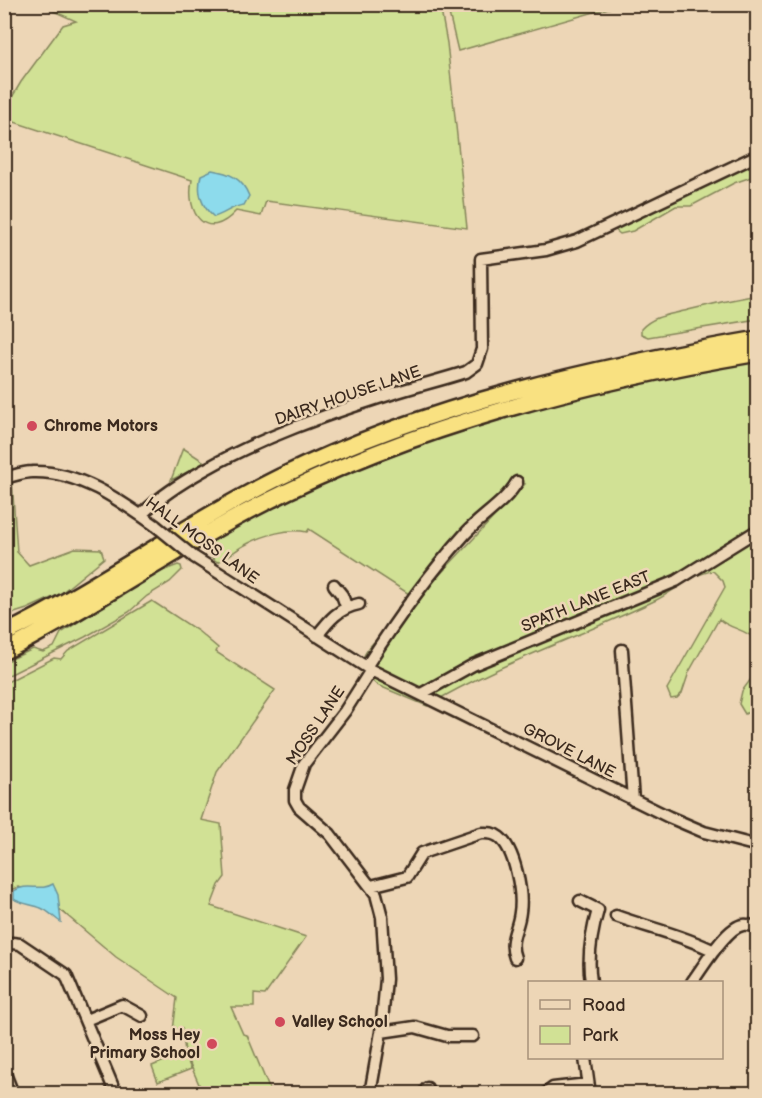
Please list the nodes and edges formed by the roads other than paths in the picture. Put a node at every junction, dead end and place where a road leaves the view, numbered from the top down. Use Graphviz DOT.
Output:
graph roads {
  1 [pos="758,155"];
  2 [pos="758,339"];
  3 [pos="758,353"];
  4 [pos="4,478"];
  5 [pos="517,482"];
  6 [pos="141,515"];
  7 [pos="758,530"];
  8 [pos="334,585"];
  9 [pos="359,604"];
  10 [pos="346,606"];
  11 [pos="4,634"];
  12 [pos="317,636"];
  13 [pos="622,650"];
  14 [pos="4,651"];
  15 [pos="369,669"];
  16 [pos="421,694"];
  17 [pos="633,800"];
  18 [pos="758,846"];
  19 [pos="371,886"];
  20 [pos="580,901"];
  21 [pos="616,916"];
  22 [pos="758,928"];
  23 [pos="4,945"];
  24 [pos="714,951"];
  25 [pos="510,954"];
  26 [pos="591,981"];
  27 [pos="693,981"];
  28 [pos="142,1016"];
  29 [pos="86,1020"];
  30 [pos="381,1032"];
  31 [pos="473,1036"];
  32 [pos="585,1059"];
  33 [pos="4,1071"];
  34 [pos="589,1089"];
  35 [pos="13,1094"];
  36 [pos="116,1094"];
  37 [pos="370,1094"];
  38 [pos="545,1094"];
  1 -- 6 [label="street, DAIRY HOUSE LANE"];
  2 -- 11 [label="highway"];
  3 -- 14 [label="highway"];
  4 -- 6 [label="street, HALL MOSS LANE"];
  5 -- 15 [label="street, MOSS LANE"];
  6 -- 12 [label="street, HALL MOSS LANE, bridge"];
  7 -- 16 [label="street, SPATH LANE EAST"];
  8 -- 10 [label="street"];
  9 -- 10 [label="street"];
  10 -- 12 [label="street"];
  12 -- 15 [label="street, HALL MOSS LANE"];
  13 -- 17 [label="street"];
  15 -- 16 [label="street, GROVE LANE"];
  15 -- 19 [label="street, MOSS LANE"];
  16 -- 17 [label="street, GROVE LANE"];
  17 -- 18 [label="street, GROVE LANE"];
  19 -- 25 [label="street"];
  19 -- 30 [label="street, MOSS LANE"];
  20 -- 26 [label="street"];
  21 -- 24 [label="street"];
  22 -- 24 [label="street"];
  23 -- 29 [label="street"];
  24 -- 27 [label="street"];
  28 -- 29 [label="street"];
  29 -- 36 [label="street"];
  30 -- 31 [label="street"];
  30 -- 37 [label="street, MOSS LANE"];
  32 -- 34 [label="street"];
  33 -- 35 [label="street"];
  34 -- 38 [label="street"];
}
